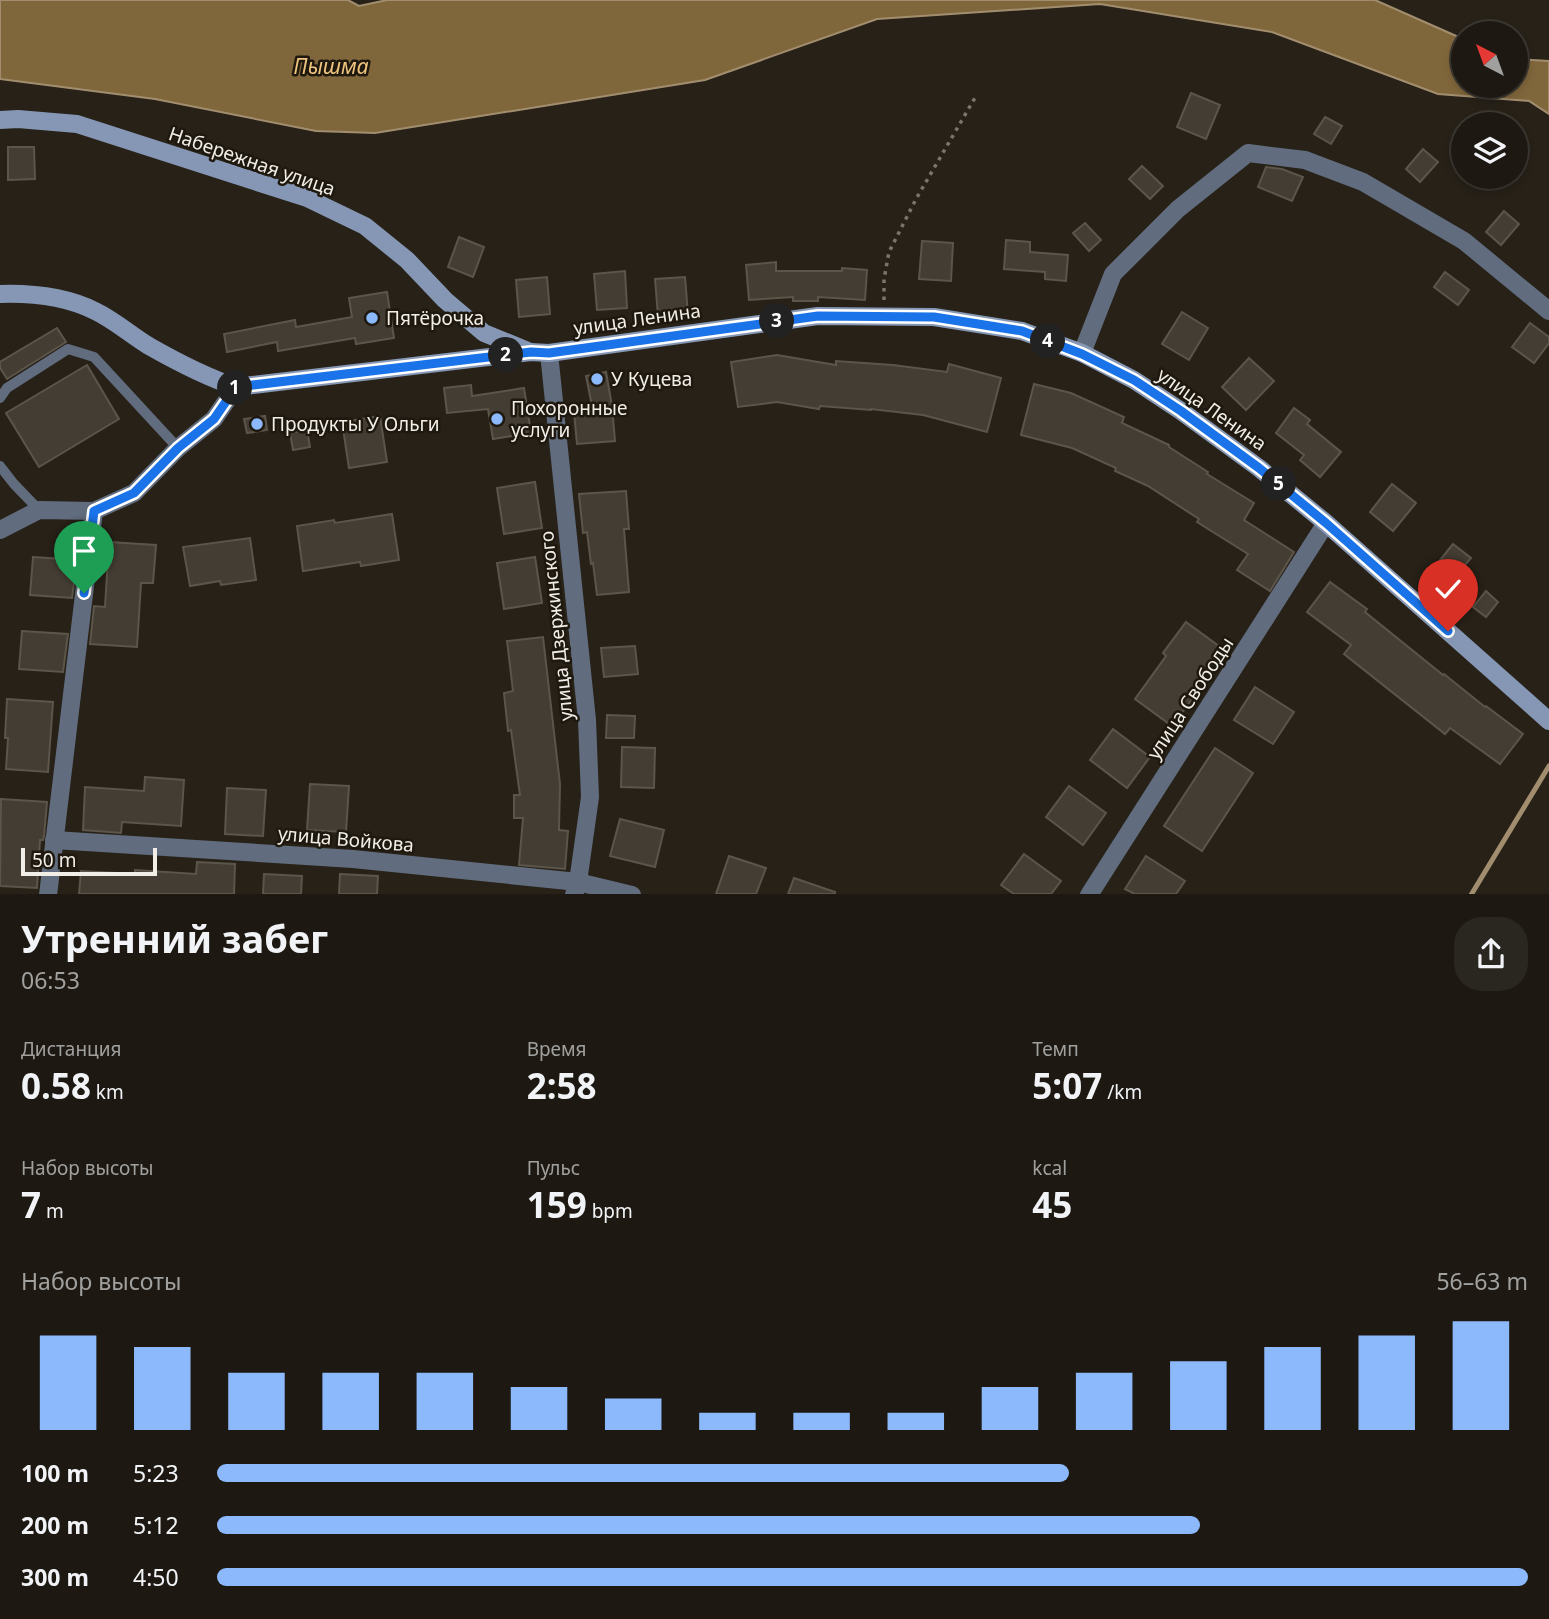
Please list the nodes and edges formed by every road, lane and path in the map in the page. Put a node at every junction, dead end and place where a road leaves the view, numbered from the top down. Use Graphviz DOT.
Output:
graph roads {
  1 [pos="976,96"];
  2 [pos="0,120"];
  3 [pos="0,294"];
  4 [pos="1549,311"];
  5 [pos="884,317"];
  6 [pos="540,352"];
  7 [pos="1082,354"];
  8 [pos="236,387"];
  9 [pos="0,398"];
  10 [pos="178,448"];
  11 [pos="0,466"];
  12 [pos="39,510"];
  13 [pos="94,511"];
  14 [pos="1326,523"];
  15 [pos="0,530"];
  16 [pos="1549,722"];
  17 [pos="54,839"];
  18 [pos="576,888"];
  19 [pos="48,894"];
  20 [pos="632,894"];
  21 [pos="1089,894"];
  1 -- 5 [label="path"];
  2 -- 6 [label="main road, Набережная улица"];
  3 -- 8 [label="main road"];
  4 -- 7 [label="street"];
  5 -- 6 [label="main road, улица Ленина"];
  5 -- 7 [label="main road, улица Ленина"];
  6 -- 8 [label="main road, улица Ленина"];
  6 -- 18 [label="street, улица Дзержинского"];
  7 -- 14 [label="main road, улица Ленина"];
  8 -- 10 [label="street"];
  9 -- 10 [label="lane"];
  10 -- 13 [label="street"];
  11 -- 12 [label="lane"];
  12 -- 13 [label="street"];
  12 -- 15 [label="street"];
  13 -- 17 [label="street"];
  14 -- 16 [label="main road, улица Ленина"];
  14 -- 21 [label="street, улица Свободы"];
  17 -- 18 [label="street, улица Войкова"];
  17 -- 19 [label="street"];
  18 -- 20 [label="street, улица Войкова"];
}
